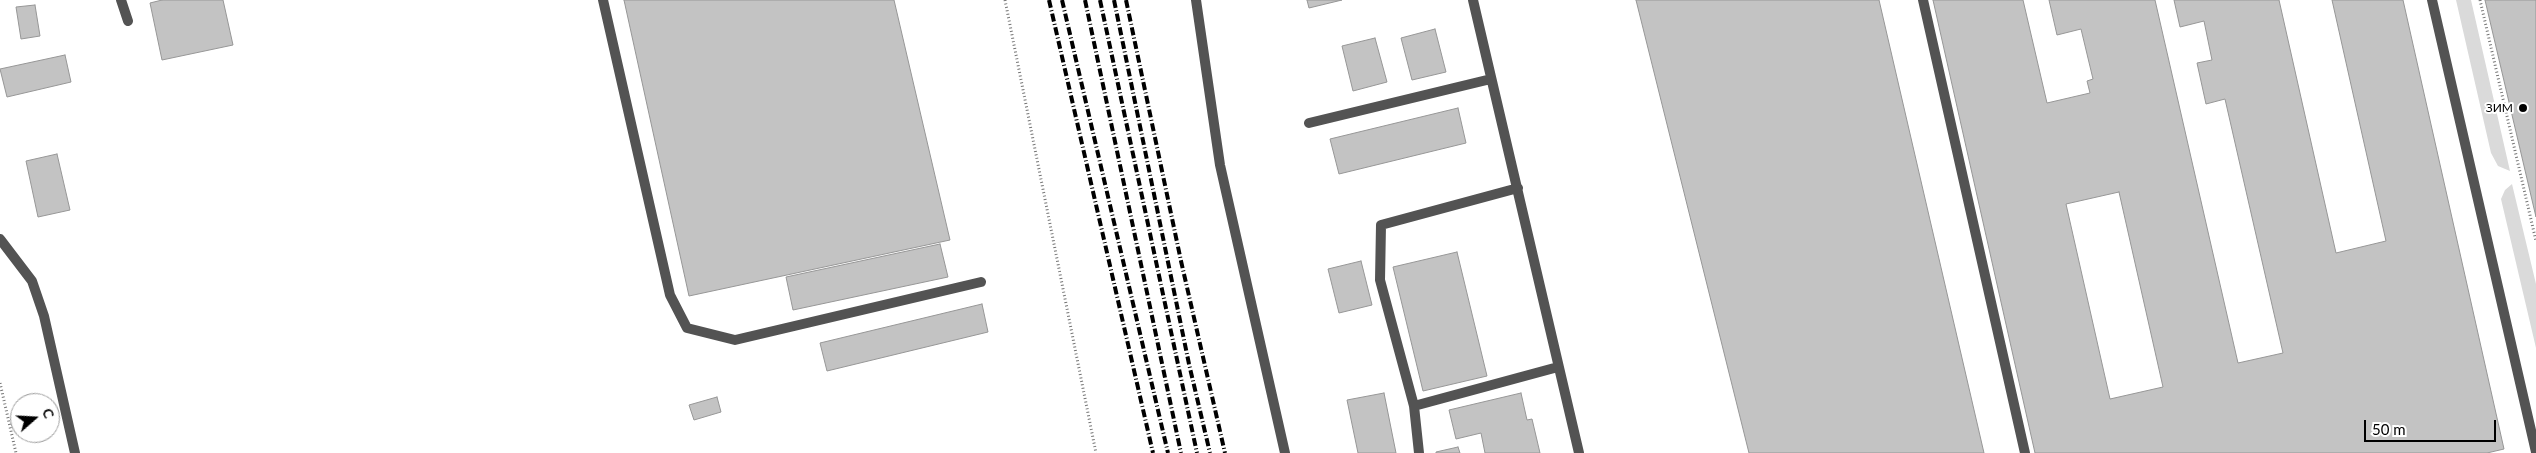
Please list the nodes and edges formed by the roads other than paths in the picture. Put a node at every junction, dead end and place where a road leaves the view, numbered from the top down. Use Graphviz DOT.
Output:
graph roads {
  1 [pos="121,0"];
  2 [pos="603,0"];
  3 [pos="1196,0"];
  4 [pos="1474,0"];
  5 [pos="1923,0"];
  6 [pos="2432,0"];
  7 [pos="128,21"];
  8 [pos="1492,79"];
  9 [pos="1309,123"];
  10 [pos="1518,188"];
  11 [pos="0,239"];
  12 [pos="981,282"];
  13 [pos="1558,367"];
  14 [pos="1414,406"];
  15 [pos="2536,452"];
  16 [pos="75,453"];
  17 [pos="1285,453"];
  18 [pos="1419,453"];
  19 [pos="1579,453"];
  20 [pos="2026,453"];
  1 -- 7 [label="lane"];
  2 -- 12 [label="lane"];
  3 -- 17 [label="lane"];
  4 -- 8 [label="lane"];
  5 -- 20 [label="lane"];
  6 -- 15 [label="lane"];
  8 -- 9 [label="lane"];
  8 -- 10 [label="lane"];
  10 -- 13 [label="lane"];
  10 -- 14 [label="lane"];
  11 -- 16 [label="lane"];
  13 -- 14 [label="lane"];
  13 -- 19 [label="lane"];
  14 -- 18 [label="lane"];
}
